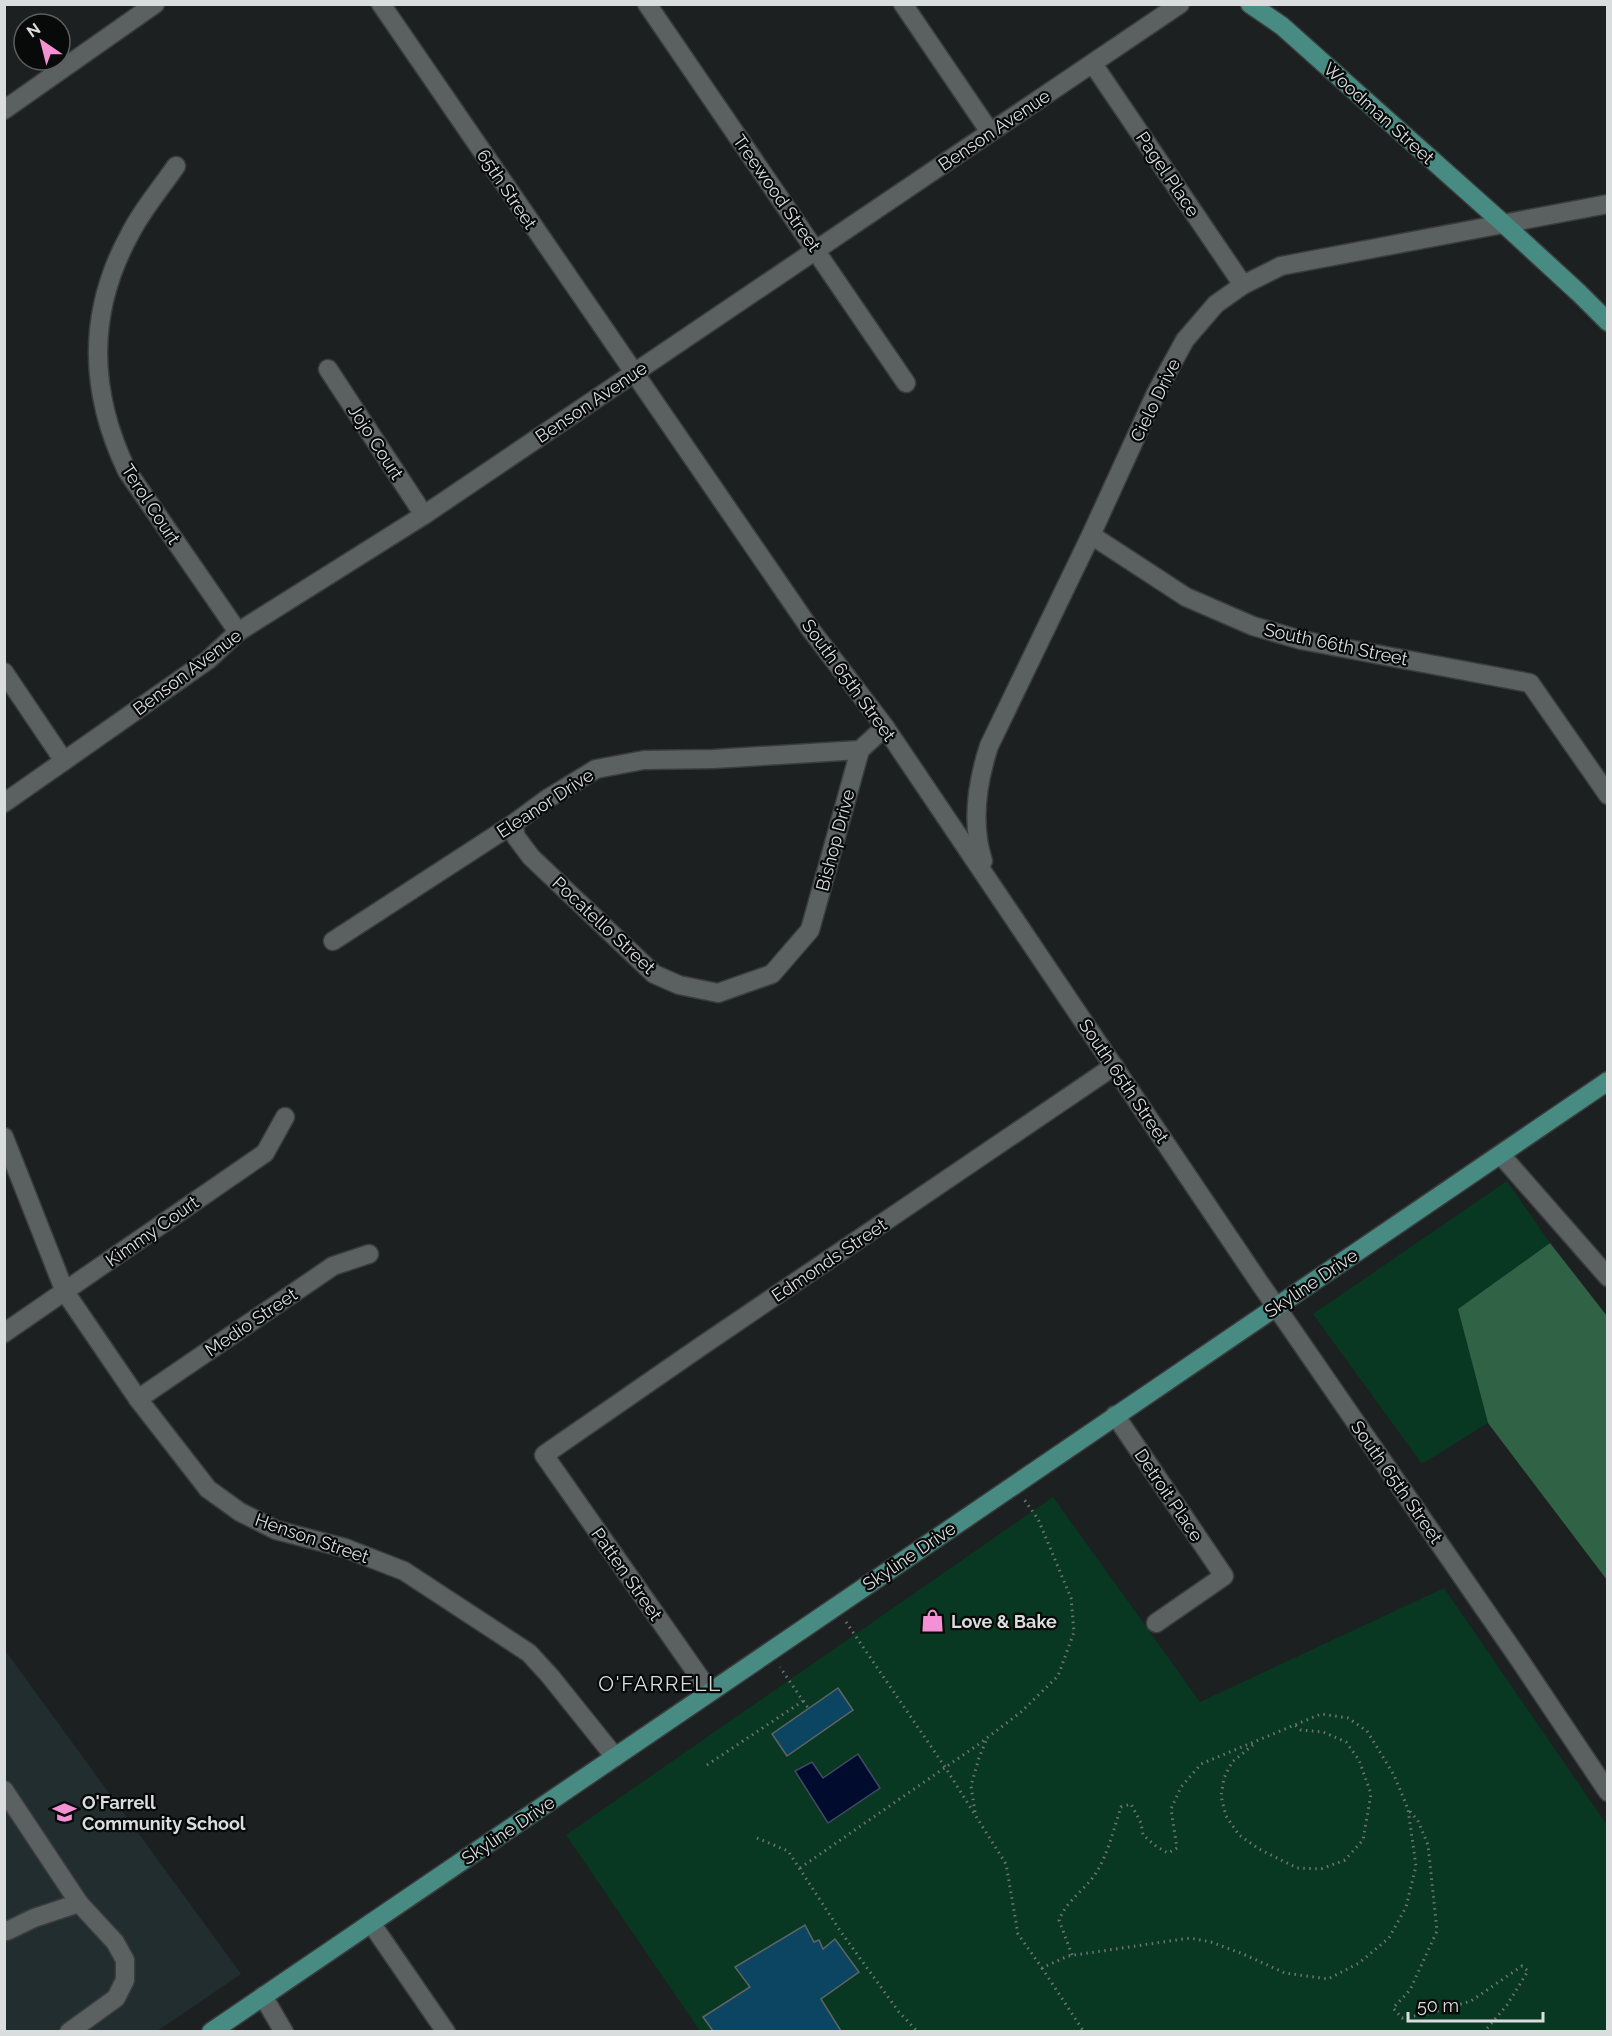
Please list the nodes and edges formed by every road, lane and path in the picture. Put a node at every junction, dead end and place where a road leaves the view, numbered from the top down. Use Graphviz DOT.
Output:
graph roads {
  1 [pos="155,4"];
  2 [pos="381,4"];
  3 [pos="647,4"];
  4 [pos="903,4"];
  5 [pos="1180,4"];
  6 [pos="1250,4"];
  7 [pos="1093,64"];
  8 [pos="4,110"];
  9 [pos="990,132"];
  10 [pos="176,166"];
  11 [pos="1608,204"];
  12 [pos="1505,225"];
  13 [pos="816,250"];
  14 [pos="1243,285"];
  15 [pos="1608,322"];
  16 [pos="328,369"];
  17 [pos="634,374"];
  18 [pos="906,383"];
  19 [pos="424,515"];
  20 [pos="1091,535"];
  21 [pos="238,632"];
  22 [pos="4,672"];
  23 [pos="885,727"];
  24 [pos="860,750"];
  25 [pos="64,761"];
  26 [pos="1608,795"];
  27 [pos="4,803"];
  28 [pos="513,824"];
  29 [pos="989,880"];
  30 [pos="333,941"];
  31 [pos="718,993"];
  32 [pos="1114,1066"];
  33 [pos="1608,1081"];
  34 [pos="285,1117"];
  35 [pos="4,1137"];
  36 [pos="1501,1155"];
  37 [pos="369,1254"];
  38 [pos="1608,1277"];
  39 [pos="65,1292"];
  40 [pos="1277,1306"];
  41 [pos="4,1333"];
  42 [pos="138,1399"];
  43 [pos="1115,1415"];
  44 [pos="544,1455"];
  45 [pos="1014,1484"];
  46 [pos="836,1606"];
  47 [pos="1156,1623"];
  48 [pos="770,1651"];
  49 [pos="710,1692"];
  50 [pos="803,1701"];
  51 [pos="809,1709"];
  52 [pos="1295,1725"];
  53 [pos="987,1738"];
  54 [pos="1257,1742"];
  55 [pos="615,1757"];
  56 [pos="707,1765"];
  57 [pos="945,1767"];
  58 [pos="4,1790"];
  59 [pos="1608,1792"];
  60 [pos="1407,1809"];
  61 [pos="975,1814"];
  62 [pos="757,1839"];
  63 [pos="800,1868"];
  64 [pos="80,1903"];
  65 [pos="371,1923"];
  66 [pos="4,1930"];
  67 [pos="1071,1955"];
  68 [pos="1042,1968"];
  69 [pos="263,1996"];
  70 [pos="69,2031"];
  71 [pos="211,2031"];
  72 [pos="284,2031"];
  73 [pos="446,2031"];
  74 [pos="918,2031"];
  75 [pos="1084,2031"];
  76 [pos="1484,2031"];
  1 -- 8 [label="street"];
  2 -- 17 [label="street, 65th Street"];
  3 -- 13 [label="street, Treewood Street"];
  4 -- 9 [label="street"];
  5 -- 7 [label="street, Benson Avenue"];
  6 -- 12 [label="main road, Woodman Street"];
  7 -- 9 [label="street, Benson Avenue"];
  7 -- 14 [label="street, Pagel Place"];
  9 -- 13 [label="street, Benson Avenue"];
  10 -- 21 [label="street, Terol Court"];
  11 -- 12 [label="street, Cielo Drive"];
  12 -- 14 [label="street, Cielo Drive"];
  12 -- 15 [label="main road, Woodman Street"];
  13 -- 17 [label="street, Benson Avenue"];
  13 -- 18 [label="street, Treewood Street"];
  14 -- 20 [label="street, Cielo Drive"];
  16 -- 19 [label="street, Jojo Court"];
  17 -- 19 [label="street, Benson Avenue"];
  17 -- 23 [label="street, South 65th Street"];
  19 -- 21 [label="street, Benson Avenue"];
  20 -- 26 [label="street, South 66th Street"];
  20 -- 29 [label="street, Cielo Drive"];
  21 -- 25 [label="street, Benson Avenue"];
  22 -- 25 [label="street"];
  23 -- 24 [label="street"];
  23 -- 29 [label="street, South 65th Street"];
  24 -- 28 [label="street, Eleanor Drive"];
  24 -- 31 [label="street, Bishop Drive"];
  25 -- 27 [label="street, Benson Avenue"];
  28 -- 30 [label="street, Eleanor Drive"];
  28 -- 31 [label="street, Pocatello Street"];
  29 -- 32 [label="street, South 65th Street"];
  32 -- 40 [label="street, South 65th Street"];
  32 -- 44 [label="street, Edmonds Street"];
  33 -- 36 [label="main road, Skyline Drive"];
  34 -- 39 [label="street, Kimmy Court"];
  35 -- 39 [label="street, Henson Street"];
  36 -- 38 [label="street"];
  36 -- 40 [label="main road, Skyline Drive"];
  37 -- 42 [label="street, Medio Street"];
  39 -- 41 [label="street, Kimmy Court"];
  39 -- 42 [label="street, Henson Street"];
  40 -- 43 [label="main road, Skyline Drive"];
  40 -- 59 [label="street, South 65th Street"];
  42 -- 55 [label="street, Henson Street"];
  43 -- 45 [label="main road, Skyline Drive"];
  43 -- 47 [label="street, Detroit Place"];
  44 -- 49 [label="street, Patten Street"];
  45 -- 46 [label="main road, Skyline Drive"];
  45 -- 53 [label="path"];
  46 -- 48 [label="main road, Skyline Drive"];
  46 -- 57 [label="path"];
  48 -- 49 [label="main road, Skyline Drive"];
  48 -- 50 [label="path"];
  49 -- 55 [label="main road, Skyline Drive"];
  50 -- 51 [label="path"];
  50 -- 56 [label="path"];
  52 -- 54 [label="path"];
  52 -- 54 [label="path"];
  52 -- 60 [label="path"];
  53 -- 57 [label="path"];
  53 -- 61 [label="path"];
  54 -- 67 [label="path"];
  55 -- 65 [label="main road, Skyline Drive"];
  57 -- 61 [label="path"];
  57 -- 63 [label="path"];
  58 -- 64 [label="street"];
  60 -- 67 [label="path"];
  60 -- 76 [label="path"];
  61 -- 68 [label="path"];
  62 -- 63 [label="path"];
  63 -- 74 [label="path"];
  64 -- 66 [label="street"];
  64 -- 70 [label="street"];
  65 -- 69 [label="main road, Skyline Drive"];
  65 -- 73 [label="street"];
  67 -- 68 [label="path"];
  68 -- 75 [label="path"];
  69 -- 71 [label="main road, Skyline Drive"];
  69 -- 72 [label="street"];
}
